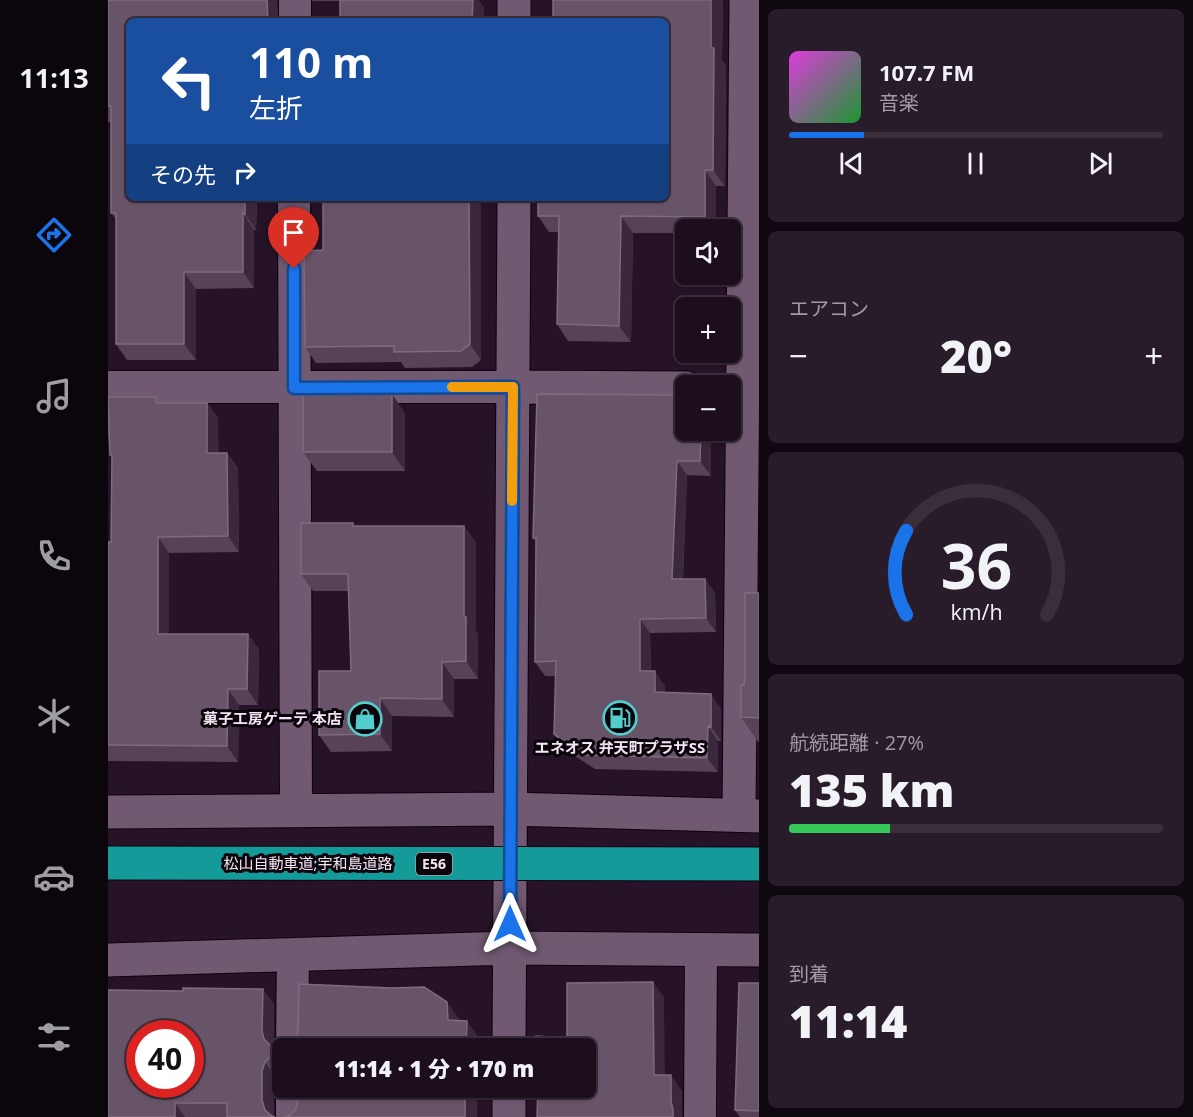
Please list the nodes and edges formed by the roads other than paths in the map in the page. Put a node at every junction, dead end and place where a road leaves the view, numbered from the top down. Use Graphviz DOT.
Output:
graph roads {
  1 [pos="295,0"];
  2 [pos="514,0"];
  3 [pos="746,0"];
  4 [pos="295,18"];
  5 [pos="514,18"];
  6 [pos="294,201"];
  7 [pos="514,201"];
  8 [pos="108,387"];
  9 [pos="513,387"];
  10 [pos="294,388"];
  11 [pos="675,388"];
  12 [pos="745,389"];
  13 [pos="510,809"];
  14 [pos="296,811"];
  15 [pos="108,812"];
  16 [pos="749,816"];
  17 [pos="108,863"];
  18 [pos="759,864"];
  19 [pos="510,948"];
  20 [pos="701,949"];
  21 [pos="759,950"];
  22 [pos="293,955"];
  23 [pos="108,960"];
  24 [pos="292,1038"];
  25 [pos="509,1038"];
  26 [pos="292,1098"];
  27 [pos="509,1098"];
  28 [pos="292,1117"];
  29 [pos="509,1117"];
  30 [pos="700,1117"];
  1 -- 4 [label="street"];
  2 -- 5 [label="street"];
  3 -- 12 [label="street"];
  6 -- 10 [label="street"];
  7 -- 9 [label="street"];
  8 -- 10 [label="street"];
  9 -- 10 [label="street"];
  9 -- 11 [label="street"];
  9 -- 13 [label="street"];
  10 -- 14 [label="street"];
  12 -- 16 [label="street"];
  13 -- 14 [label="street"];
  13 -- 16 [label="street"];
  13 -- 19 [label="street"];
  14 -- 15 [label="street"];
  17 -- 18 [label="highway, 松山自動車道;宇和島道路 / E56, bridge"];
  19 -- 20 [label="street"];
  19 -- 22 [label="street"];
  19 -- 25 [label="street"];
  20 -- 21 [label="street"];
  20 -- 30 [label="street"];
  22 -- 23 [label="street"];
  22 -- 24 [label="street"];
  26 -- 28 [label="street"];
  27 -- 29 [label="street"];
}
